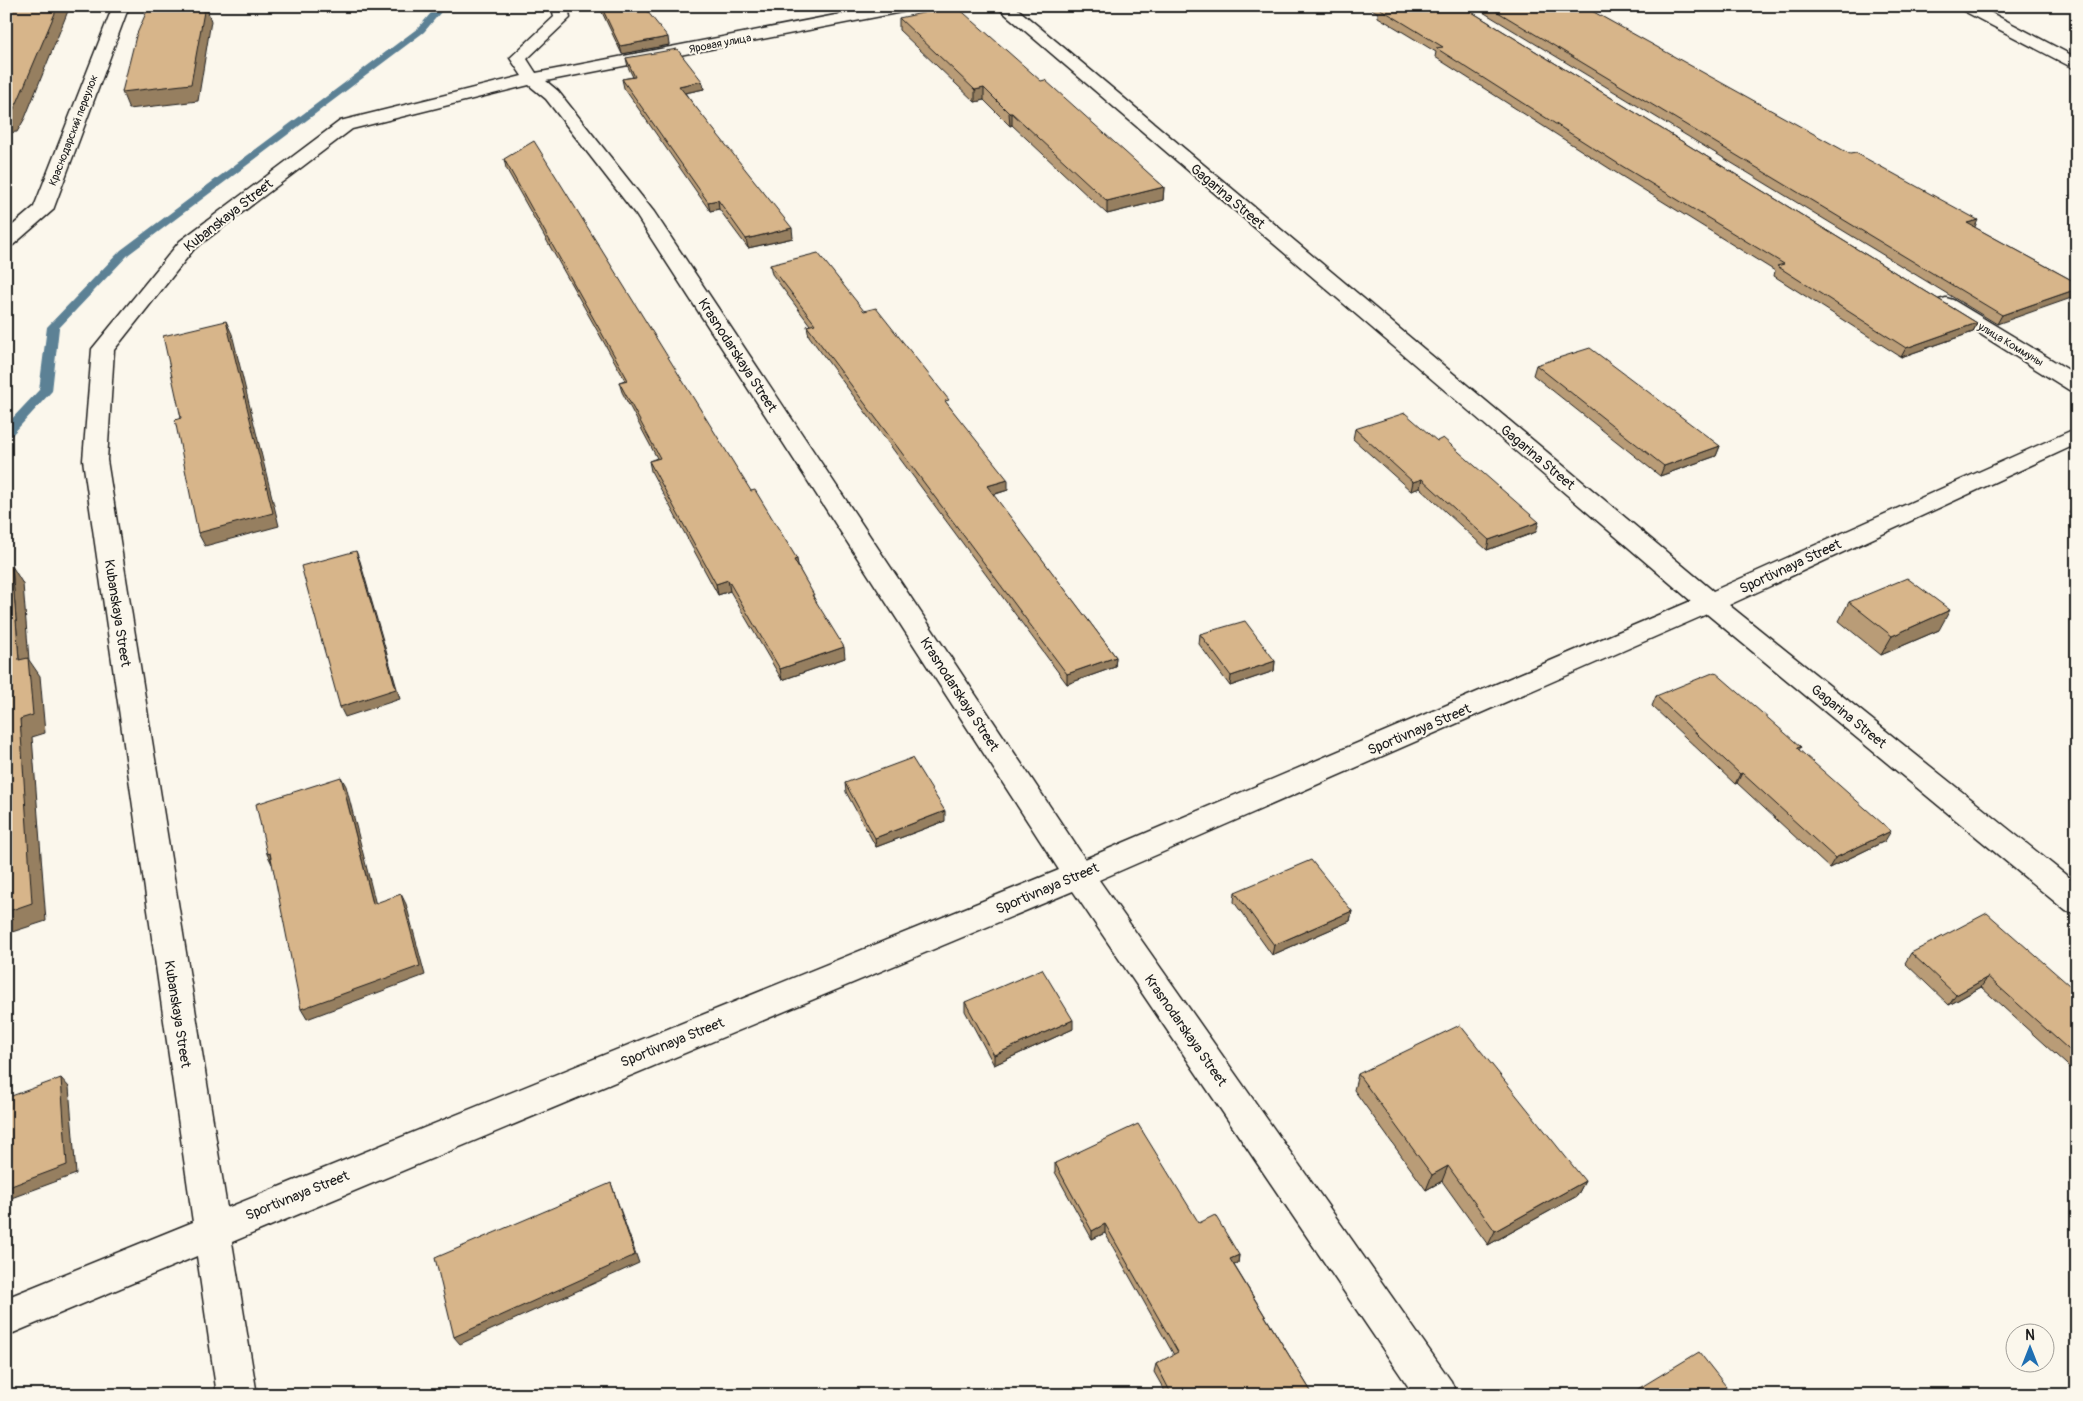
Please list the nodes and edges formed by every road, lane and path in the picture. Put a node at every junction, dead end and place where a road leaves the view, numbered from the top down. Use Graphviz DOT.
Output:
graph roads {
  1 [pos="121,6"];
  2 [pos="560,6"];
  3 [pos="907,6"];
  4 [pos="1004,6"];
  5 [pos="1966,6"];
  6 [pos="2077,65"];
  7 [pos="532,79"];
  8 [pos="6,241"];
  9 [pos="1933,296"];
  10 [pos="2077,384"];
  11 [pos="2077,435"];
  12 [pos="1710,603"];
  13 [pos="1079,875"];
  14 [pos="2077,902"];
  15 [pos="211,1231"];
  16 [pos="6,1317"];
  17 [pos="237,1395"];
  18 [pos="1437,1395"];
  1 -- 8 [label="street, Краснодарский переулок"];
  2 -- 7 [label="street, Krasnodarskaya Street"];
  3 -- 7 [label="street, Яровая улица"];
  4 -- 12 [label="street, Gagarina Street"];
  5 -- 6 [label="street"];
  7 -- 13 [label="street, Krasnodarskaya Street"];
  7 -- 15 [label="street, Kubanskaya Street"];
  9 -- 10 [label="street, улица Коммуны"];
  11 -- 12 [label="street, Sportivnaya Street"];
  12 -- 13 [label="street, Sportivnaya Street"];
  12 -- 14 [label="street, Gagarina Street"];
  13 -- 15 [label="street, Sportivnaya Street"];
  13 -- 18 [label="street, Krasnodarskaya Street"];
  15 -- 16 [label="street, Sportivnaya Street"];
  15 -- 17 [label="street, Kubanskaya Street"];
}
